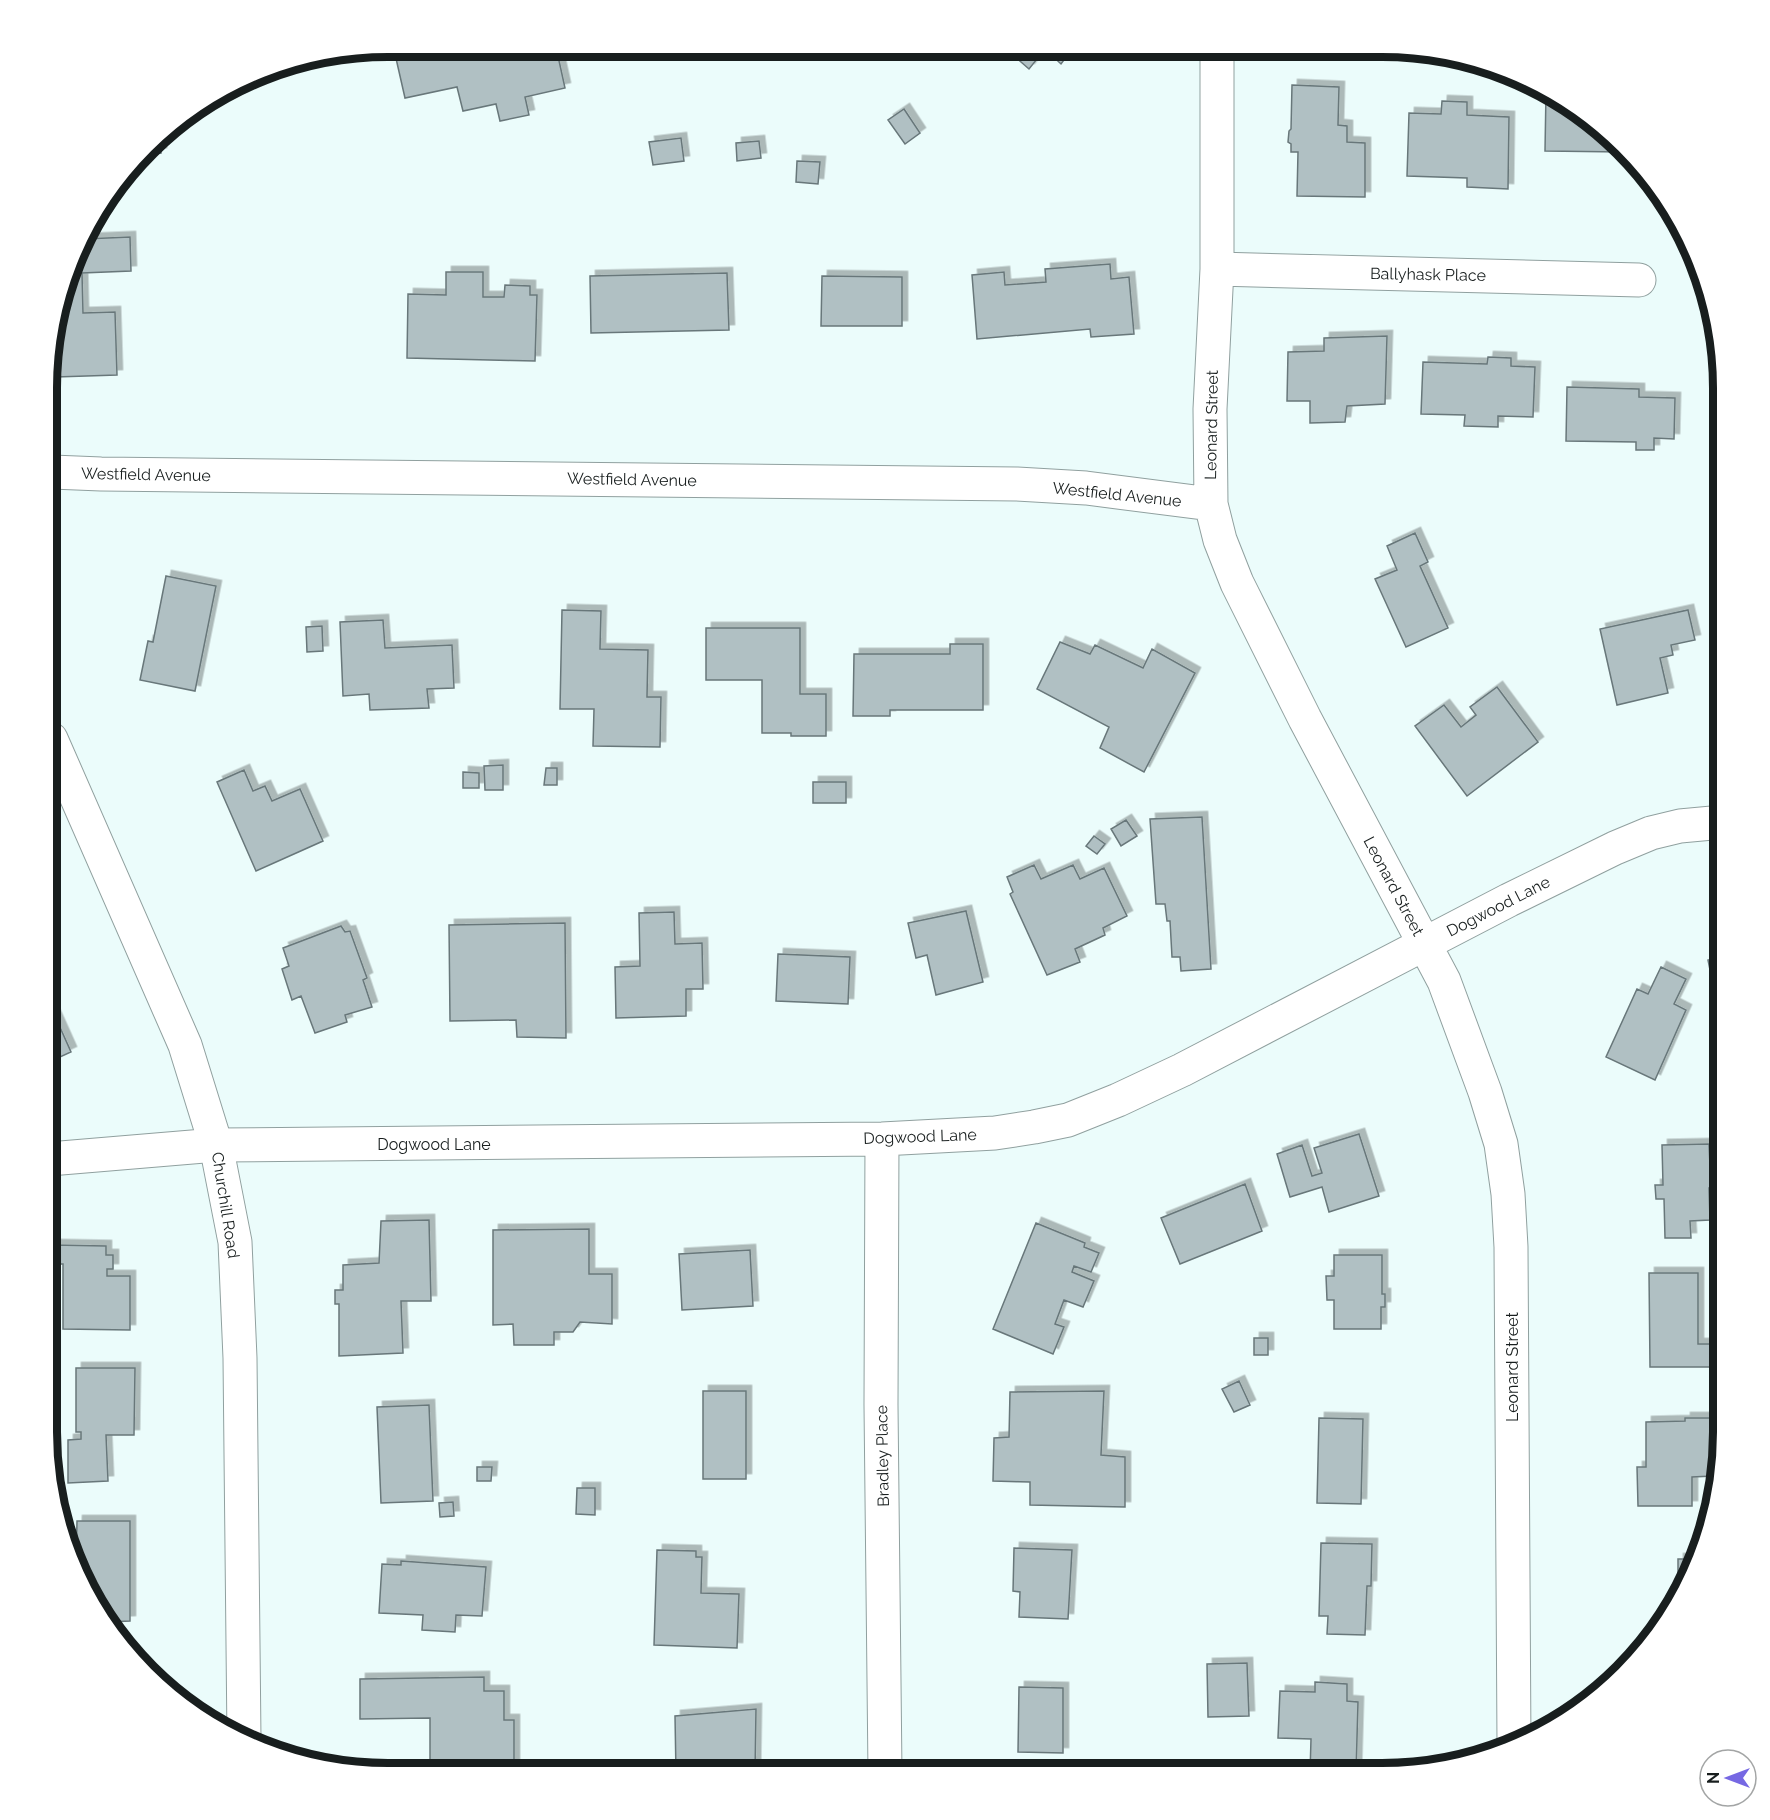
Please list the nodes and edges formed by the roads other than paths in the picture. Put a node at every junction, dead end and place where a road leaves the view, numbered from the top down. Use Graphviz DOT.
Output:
graph roads {
  1 [pos="1217,57"];
  2 [pos="1217,269"];
  3 [pos="1639,280"];
  4 [pos="57,472"];
  5 [pos="1211,504"];
  6 [pos="57,754"];
  7 [pos="1713,823"];
  8 [pos="1424,944"];
  9 [pos="882,1139"];
  10 [pos="216,1145"];
  11 [pos="57,1159"];
  12 [pos="244,1730"];
  13 [pos="1514,1736"];
  14 [pos="885,1763"];
  1 -- 2 [label="street, Leonard Street"];
  2 -- 3 [label="street, Ballyhask Place"];
  2 -- 5 [label="street, Leonard Street"];
  4 -- 5 [label="street, Westfield Avenue"];
  5 -- 8 [label="street, Leonard Street"];
  6 -- 10 [label="street, Churchill Road"];
  7 -- 8 [label="street, Dogwood Lane"];
  8 -- 9 [label="street, Dogwood Lane"];
  8 -- 13 [label="street, Leonard Street"];
  9 -- 10 [label="street, Dogwood Lane"];
  9 -- 14 [label="street, Bradley Place"];
  10 -- 11 [label="street, Dogwood Lane"];
  10 -- 12 [label="street, Churchill Road"];
}
